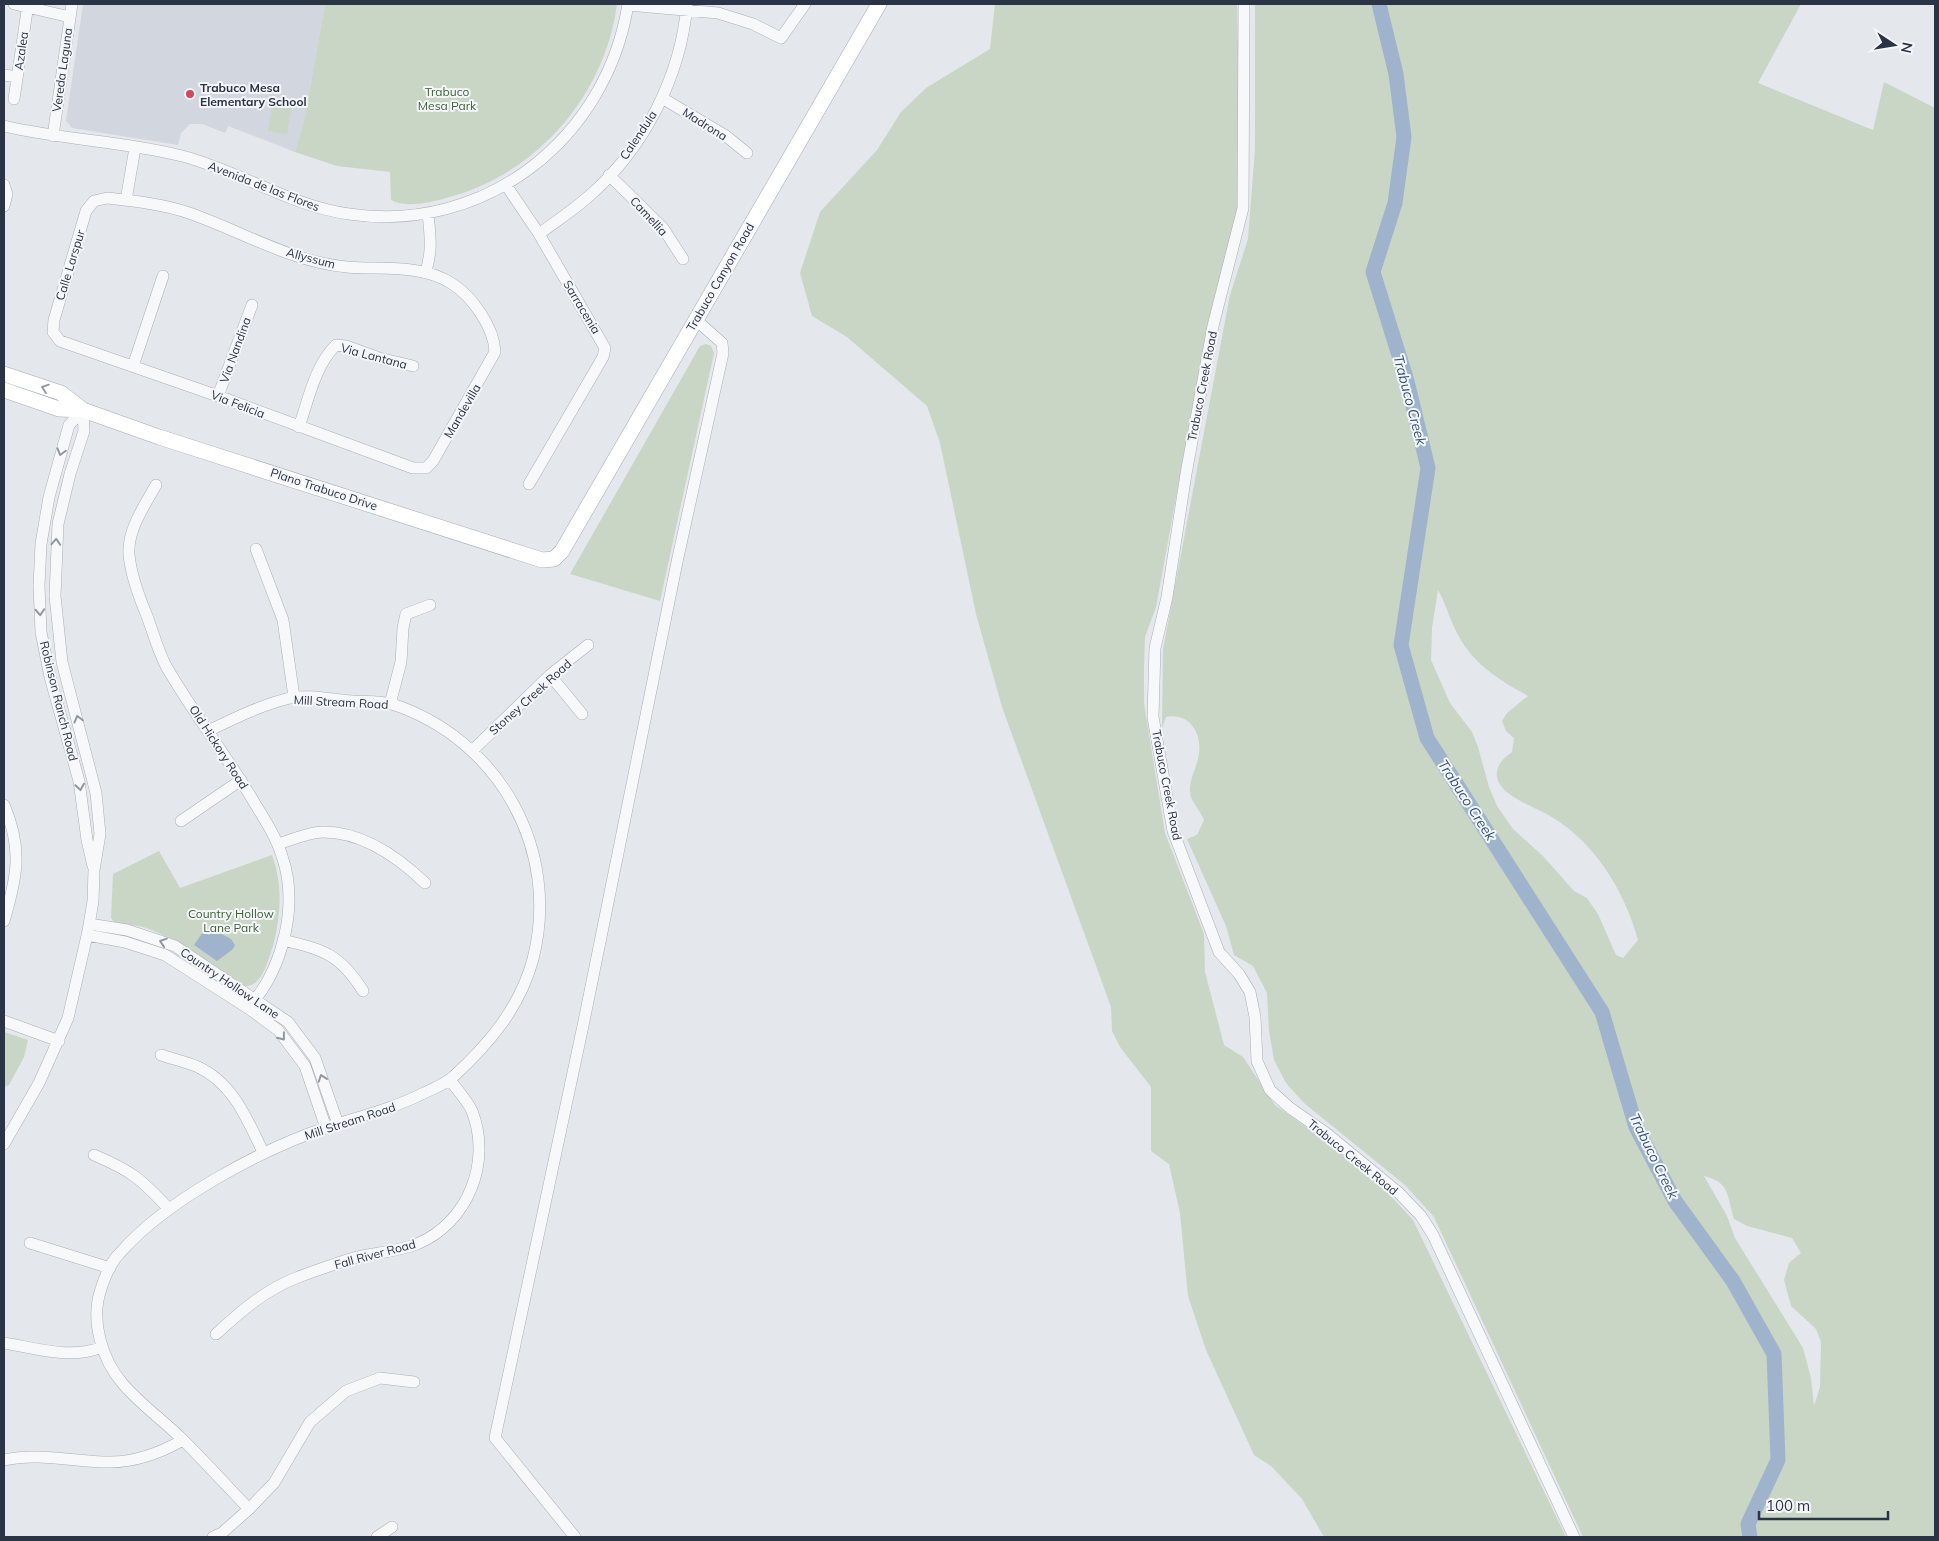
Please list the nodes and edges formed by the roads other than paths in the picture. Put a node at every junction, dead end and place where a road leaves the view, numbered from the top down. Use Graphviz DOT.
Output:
graph roads {
  1 [pos="14,4"];
  2 [pos="72,4"];
  3 [pos="628,4"];
  4 [pos="805,4"];
  5 [pos="879,4"];
  6 [pos="1244,4"];
  7 [pos="27,5"];
  8 [pos="687,7"];
  9 [pos="70,17"];
  10 [pos="4,75"];
  11 [pos="17,77"];
  12 [pos="662,98"];
  13 [pos="14,99"];
  14 [pos="4,126"];
  15 [pos="53,136"];
  16 [pos="135,148"];
  17 [pos="747,152"];
  18 [pos="610,176"];
  19 [pos="5,186"];
  20 [pos="506,186"];
  21 [pos="126,200"];
  22 [pos="94,202"];
  23 [pos="4,206"];
  24 [pos="428,213"];
  25 [pos="538,234"];
  26 [pos="683,259"];
  27 [pos="425,273"];
  28 [pos="164,276"];
  29 [pos="252,304"];
  30 [pos="695,319"];
  31 [pos="53,332"];
  32 [pos="495,352"];
  33 [pos="133,366"];
  34 [pos="413,366"];
  35 [pos="4,374"];
  36 [pos="4,390"];
  37 [pos="218,396"];
  38 [pos="83,410"];
  39 [pos="299,428"];
  40 [pos="426,468"];
  41 [pos="529,484"];
  42 [pos="156,485"];
  43 [pos="256,549"];
  44 [pos="562,552"];
  45 [pos="430,605"];
  46 [pos="588,645"];
  47 [pos="550,675"];
  48 [pos="294,697"];
  49 [pos="390,704"];
  50 [pos="582,714"];
  51 [pos="208,731"];
  52 [pos="473,750"];
  53 [pos="241,780"];
  54 [pos="4,805"];
  55 [pos="181,822"];
  56 [pos="278,844"];
  57 [pos="94,870"];
  58 [pos="425,883"];
  59 [pos="4,921"];
  60 [pos="88,930"];
  61 [pos="283,940"];
  62 [pos="363,990"];
  63 [pos="252,1004"];
  64 [pos="4,1021"];
  65 [pos="59,1040"];
  66 [pos="161,1054"];
  67 [pos="450,1080"];
  68 [pos="338,1124"];
  69 [pos="326,1128"];
  70 [pos="4,1144"];
  71 [pos="263,1152"];
  72 [pos="94,1155"];
  73 [pos="169,1209"];
  74 [pos="30,1243"];
  75 [pos="110,1268"];
  76 [pos="216,1334"];
  77 [pos="4,1343"];
  78 [pos="102,1347"];
  79 [pos="414,1382"];
  80 [pos="183,1440"];
  81 [pos="4,1460"];
  82 [pos="249,1509"];
  83 [pos="392,1527"];
  84 [pos="213,1537"];
  85 [pos="377,1537"];
  86 [pos="576,1537"];
  87 [pos="1574,1537"];
  1 -- 7 [label="street"];
  2 -- 9 [label="street, Vereda Laguna"];
  3 -- 8 [label="street"];
  3 -- 20 [label="street, Avenida de las Flores"];
  4 -- 8 [label="street"];
  5 -- 30 [label="main road, Trabuco Canyon Road"];
  6 -- 87 [label="street, Trabuco Creek Road"];
  7 -- 9 [label="street"];
  7 -- 11 [label="street, Azalea"];
  8 -- 12 [label="street, Calendula"];
  9 -- 15 [label="street, Vereda Laguna"];
  10 -- 11 [label="street"];
  11 -- 13 [label="street, Azalea"];
  12 -- 17 [label="street, Madrona"];
  12 -- 18 [label="street, Calendula"];
  14 -- 15 [label="street, Avenida de las Flores"];
  15 -- 16 [label="street, Avenida de las Flores"];
  16 -- 21 [label="street"];
  16 -- 24 [label="street, Avenida de las Flores"];
  18 -- 25 [label="street, Calendula"];
  18 -- 26 [label="street, Camellia"];
  19 -- 23 [label="street"];
  20 -- 24 [label="street, Avenida de las Flores"];
  20 -- 25 [label="street, Sarracenia"];
  21 -- 22 [label="street, Allyssum"];
  21 -- 27 [label="street, Allyssum"];
  22 -- 31 [label="street, Calle Larspur"];
  24 -- 27 [label="street"];
  25 -- 41 [label="street, Sarracenia"];
  27 -- 32 [label="street, Allyssum"];
  28 -- 33 [label="street"];
  29 -- 37 [label="street, Via Nandina"];
  30 -- 44 [label="main road, Trabuco Canyon Road"];
  30 -- 86 [label="street"];
  31 -- 33 [label="street, Via Felicia"];
  32 -- 40 [label="street, Mandevilla"];
  33 -- 37 [label="street, Via Felicia"];
  34 -- 39 [label="street, Via Lantana"];
  38 -- 35 [label="main road, Plano Trabuco Drive, one-way"];
  36 -- 38 [label="main road, Plano Trabuco Drive"];
  37 -- 39 [label="street, Via Felicia"];
  38 -- 44 [label="main road, Plano Trabuco Drive"];
  57 -- 38 [label="street, Robinson Ranch Road, one-way"];
  38 -- 57 [label="street, Robinson Ranch Road, one-way"];
  39 -- 40 [label="street, Via Felicia"];
  42 -- 51 [label="street, Old Hickory Road"];
  43 -- 48 [label="street"];
  45 -- 49 [label="street"];
  46 -- 47 [label="street, Stoney Creek Road"];
  47 -- 50 [label="street"];
  47 -- 52 [label="street, Stoney Creek Road"];
  48 -- 49 [label="street, Mill Stream Road"];
  48 -- 51 [label="street, Mill Stream Road"];
  49 -- 52 [label="street, Mill Stream Road"];
  51 -- 53 [label="street, Old Hickory Road"];
  52 -- 67 [label="street, Mill Stream Road"];
  53 -- 55 [label="street"];
  53 -- 56 [label="street, Old Hickory Road"];
  54 -- 59 [label="street"];
  56 -- 58 [label="street"];
  56 -- 61 [label="street, Old Hickory Road"];
  57 -- 60 [label="street, Robinson Ranch Road"];
  60 -- 63 [label="street, Country Hollow Lane"];
  60 -- 65 [label="street, Robinson Ranch Road"];
  61 -- 62 [label="street"];
  61 -- 63 [label="street, Old Hickory Road"];
  68 -- 63 [label="street, Country Hollow Lane, one-way"];
  63 -- 69 [label="street, Country Hollow Lane, one-way"];
  64 -- 65 [label="street"];
  65 -- 70 [label="street, Robinson Ranch Road"];
  66 -- 71 [label="street"];
  67 -- 68 [label="street, Mill Stream Road"];
  67 -- 76 [label="street, Fall River Road"];
  68 -- 69 [label="street, Mill Stream Road"];
  69 -- 71 [label="street, Mill Stream Road"];
  71 -- 73 [label="street, Mill Stream Road"];
  72 -- 73 [label="street"];
  73 -- 75 [label="street, Mill Stream Road"];
  74 -- 75 [label="street"];
  75 -- 78 [label="street, Mill Stream Road"];
  77 -- 78 [label="street"];
  78 -- 80 [label="street, Mill Stream Road"];
  79 -- 82 [label="street"];
  80 -- 81 [label="street"];
  80 -- 82 [label="street, Mill Stream Road"];
  82 -- 84 [label="street"];
  83 -- 85 [label="street"];
}
